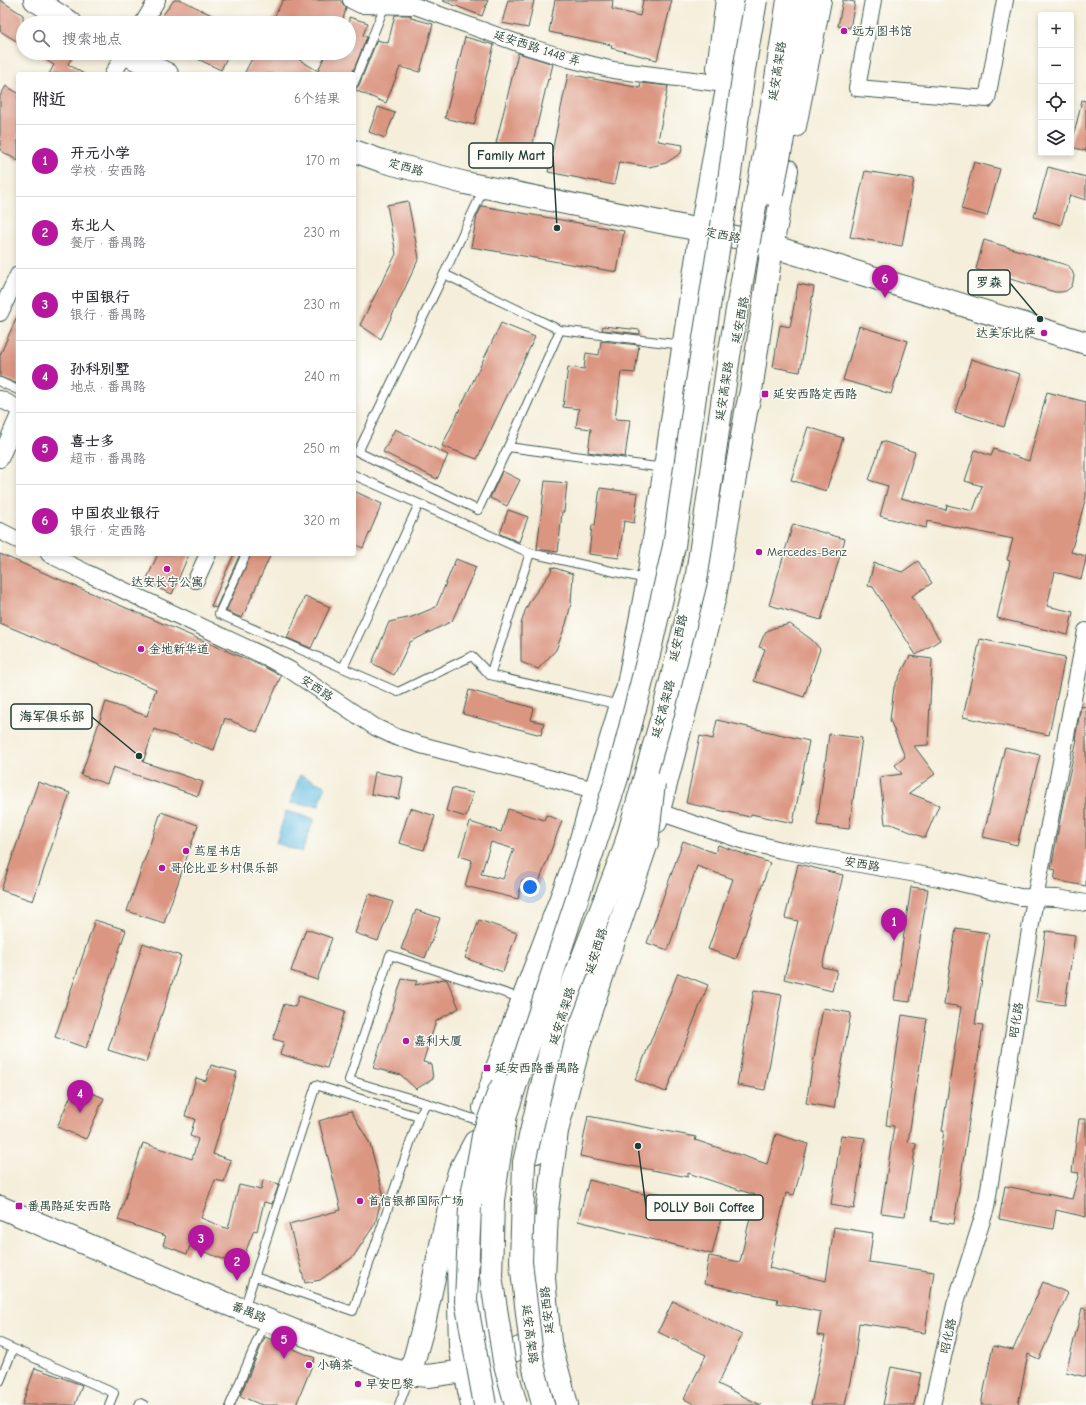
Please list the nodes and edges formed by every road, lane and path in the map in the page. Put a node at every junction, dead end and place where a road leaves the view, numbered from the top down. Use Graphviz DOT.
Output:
graph roads {
  1 [pos="35,0"];
  2 [pos="157,0"];
  3 [pos="727,0"];
  4 [pos="745,0"];
  5 [pos="756,0"];
  6 [pos="788,0"];
  7 [pos="798,0"];
  8 [pos="807,0"];
  9 [pos="820,0"];
  10 [pos="873,0"];
  11 [pos="1005,0"];
  12 [pos="356,2"];
  13 [pos="385,6"];
  14 [pos="60,16"];
  15 [pos="147,16"];
  16 [pos="121,60"];
  17 [pos="139,60"];
  18 [pos="744,70"];
  19 [pos="114,72"];
  20 [pos="162,72"];
  21 [pos="356,78"];
  22 [pos="717,83"];
  23 [pos="719,128"];
  24 [pos="356,152"];
  25 [pos="484,187"];
  26 [pos="701,230"];
  27 [pos="763,244"];
  28 [pos="444,274"];
  29 [pos="16,281"];
  30 [pos="1,308"];
  31 [pos="560,330"];
  32 [pos="1086,343"];
  33 [pos="684,345"];
  34 [pos="730,356"];
  35 [pos="0,382"];
  36 [pos="16,389"];
  37 [pos="0,399"];
  38 [pos="16,407"];
  39 [pos="16,422"];
  40 [pos="508,448"];
  41 [pos="0,460"];
  42 [pos="665,468"];
  43 [pos="356,476"];
  44 [pos="735,479"];
  45 [pos="419,504"];
  46 [pos="0,532"];
  47 [pos="16,539"];
  48 [pos="699,539"];
  49 [pos="530,554"];
  50 [pos="53,556"];
  51 [pos="207,556"];
  52 [pos="245,556"];
  53 [pos="648,579"];
  54 [pos="196,580"];
  55 [pos="1086,631"];
  56 [pos="343,668"];
  57 [pos="490,675"];
  58 [pos="621,706"];
  59 [pos="662,717"];
  60 [pos="595,790"];
  61 [pos="651,809"];
  62 [pos="1035,898"];
  63 [pos="1086,903"];
  64 [pos="524,1000"];
  65 [pos="520,1037"];
  66 [pos="426,1103"];
  67 [pos="419,1117"];
  68 [pos="480,1121"];
  69 [pos="475,1142"];
  70 [pos="0,1207"];
  71 [pos="255,1277"];
  72 [pos="544,1278"];
  73 [pos="244,1310"];
  74 [pos="266,1319"];
  75 [pos="0,1343"];
  76 [pos="550,1343"];
  77 [pos="13,1349"];
  78 [pos="488,1361"];
  79 [pos="465,1371"];
  80 [pos="410,1374"];
  81 [pos="0,1381"];
  82 [pos="109,1405"];
  83 [pos="139,1405"];
  84 [pos="144,1405"];
  85 [pos="230,1405"];
  86 [pos="399,1405"];
  87 [pos="472,1405"];
  88 [pos="485,1405"];
  89 [pos="497,1405"];
  90 [pos="516,1405"];
  91 [pos="543,1405"];
  92 [pos="567,1405"];
  93 [pos="932,1405"];
  1 -- 14 [label="main road"];
  2 -- 15 [label="street"];
  3 -- 22 [label="main road"];
  4 -- 18 [label="main road, bridge"];
  4 -- 23 [label="main road"];
  5 -- 18 [label="main road, 延安高架路, bridge"];
  6 -- 34 [label="main road, 延安高架路, bridge"];
  7 -- 27 [label="main road, 延安西路"];
  8 -- 34 [label="main road, bridge"];
  9 -- 27 [label="main road"];
  10 -- 11 [label="street"];
  12 -- 13 [label="street, 延安西路 1448 弄"];
  13 -- 21 [label="lane"];
  13 -- 22 [label="street, 延安西路 1448 弄"];
  16 -- 19 [label="street"];
  17 -- 20 [label="main road"];
  18 -- 65 [label="main road, 延安高架路, bridge"];
  22 -- 23 [label="main road"];
  23 -- 26 [label="main road"];
  24 -- 25 [label="main road, 定西路"];
  25 -- 26 [label="main road, 定西路"];
  25 -- 28 [label="lane"];
  26 -- 27 [label="main road, 定西路"];
  26 -- 33 [label="main road"];
  27 -- 32 [label="main road, 定西路"];
  27 -- 44 [label="main road"];
  27 -- 48 [label="main road, 延安西路"];
  28 -- 31 [label="lane"];
  28 -- 40 [label="lane"];
  29 -- 30 [label="street"];
  31 -- 33 [label="lane"];
  31 -- 40 [label="lane"];
  33 -- 42 [label="main road"];
  34 -- 59 [label="main road, 延安高架路, bridge"];
  35 -- 36 [label="lane"];
  37 -- 38 [label="street"];
  39 -- 41 [label="street"];
  40 -- 42 [label="lane"];
  42 -- 53 [label="main road"];
  43 -- 45 [label="lane"];
  44 -- 48 [label="main road"];
  44 -- 61 [label="main road"];
  45 -- 49 [label="lane"];
  45 -- 56 [label="lane"];
  46 -- 47 [label="street"];
  48 -- 61 [label="main road, 延安西路"];
  49 -- 53 [label="lane"];
  49 -- 57 [label="lane"];
  50 -- 60 [label="street, 安西路"];
  51 -- 54 [label="street"];
  52 -- 56 [label="lane"];
  53 -- 58 [label="main road"];
  55 -- 62 [label="street, 昭化路"];
  56 -- 57 [label="lane"];
  57 -- 58 [label="lane"];
  58 -- 60 [label="main road"];
  59 -- 72 [label="main road, bridge"];
  59 -- 91 [label="main road, 延安高架路, bridge"];
  60 -- 64 [label="main road"];
  61 -- 62 [label="street, 安西路"];
  61 -- 72 [label="main road"];
  61 -- 72 [label="main road, 延安西路"];
  62 -- 63 [label="street, 安西路"];
  62 -- 93 [label="street, 昭化路"];
  64 -- 65 [label="main road"];
  64 -- 66 [label="lane"];
  65 -- 68 [label="main road"];
  65 -- 78 [label="main road"];
  65 -- 88 [label="main road, bridge"];
  65 -- 90 [label="main road, 延安高架路, bridge"];
  66 -- 67 [label="lane"];
  66 -- 68 [label="lane"];
  67 -- 71 [label="lane"];
  67 -- 71 [label="lane"];
  68 -- 69 [label="main road"];
  69 -- 79 [label="main road"];
  69 -- 80 [label="main road"];
  70 -- 73 [label="main road, 番禺路"];
  71 -- 73 [label="lane"];
  72 -- 76 [label="main road, 延安西路"];
  73 -- 74 [label="main road, 番禺路"];
  74 -- 80 [label="main road, 番禺路"];
  74 -- 85 [label="lane"];
  75 -- 77 [label="lane"];
  76 -- 78 [label="main road, 番禺路"];
  76 -- 92 [label="main road, 延安西路"];
  77 -- 81 [label="lane"];
  77 -- 82 [label="lane"];
  78 -- 79 [label="main road, 番禺路"];
  78 -- 89 [label="main road"];
  79 -- 80 [label="main road, 番禺路"];
  79 -- 87 [label="main road"];
  80 -- 86 [label="lane"];
  83 -- 84 [label="lane"];
}
